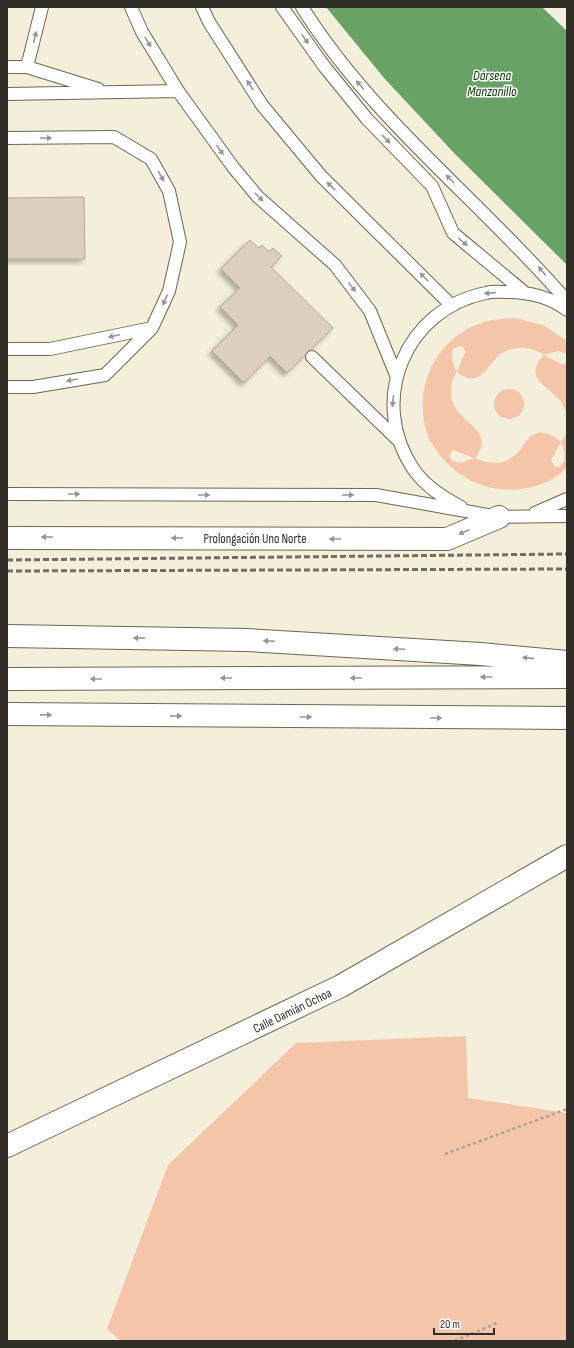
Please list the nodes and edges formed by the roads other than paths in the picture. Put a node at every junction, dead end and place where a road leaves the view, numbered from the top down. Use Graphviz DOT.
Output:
graph roads {
  1 [pos="42,7"];
  2 [pos="131,7"];
  3 [pos="202,7"];
  4 [pos="282,7"];
  5 [pos="302,7"];
  6 [pos="7,67"];
  7 [pos="27,67"];
  8 [pos="178,91"];
  9 [pos="108,92"];
  10 [pos="7,94"];
  11 [pos="7,138"];
  12 [pos="524,292"];
  13 [pos="567,300"];
  14 [pos="451,305"];
  15 [pos="567,310"];
  16 [pos="152,328"];
  17 [pos="7,349"];
  18 [pos="312,357"];
  19 [pos="396,375"];
  20 [pos="7,387"];
  21 [pos="399,441"];
  22 [pos="7,494"];
  23 [pos="567,499"];
  24 [pos="567,516"];
  25 [pos="500,517"];
  26 [pos="7,538"];
  27 [pos="7,636"];
  28 [pos="567,662"];
  29 [pos="567,677"];
  30 [pos="7,679"];
  31 [pos="7,714"];
  32 [pos="567,718"];
  33 [pos="567,856"];
  34 [pos="7,1146"];
  7 -- 1 [label="lane, one-way"];
  2 -- 8 [label="lane, one-way"];
  14 -- 3 [label="lane, one-way"];
  4 -- 12 [label="lane, one-way"];
  13 -- 5 [label="lane, one-way"];
  6 -- 7 [label="lane"];
  7 -- 9 [label="lane"];
  8 -- 9 [label="lane"];
  8 -- 19 [label="lane, one-way"];
  9 -- 10 [label="lane"];
  11 -- 16 [label="lane, one-way"];
  12 -- 14 [label="lane, one-way"];
  12 -- 15 [label="lane"];
  14 -- 19 [label="lane"];
  16 -- 17 [label="lane, one-way"];
  16 -- 20 [label="lane, one-way"];
  18 -- 21 [label="lane"];
  19 -- 21 [label="lane, one-way"];
  21 -- 25 [label="lane"];
  22 -- 25 [label="lane, one-way"];
  23 -- 25 [label="lane"];
  24 -- 25 [label="lane"];
  25 -- 26 [label="main road, Prolongación Uno Norte, one-way"];
  28 -- 27 [label="main road, one-way"];
  29 -- 30 [label="main road, one-way"];
  31 -- 32 [label="main road, one-way"];
  33 -- 34 [label="main road, Calle Damián Ochoa"];
}
